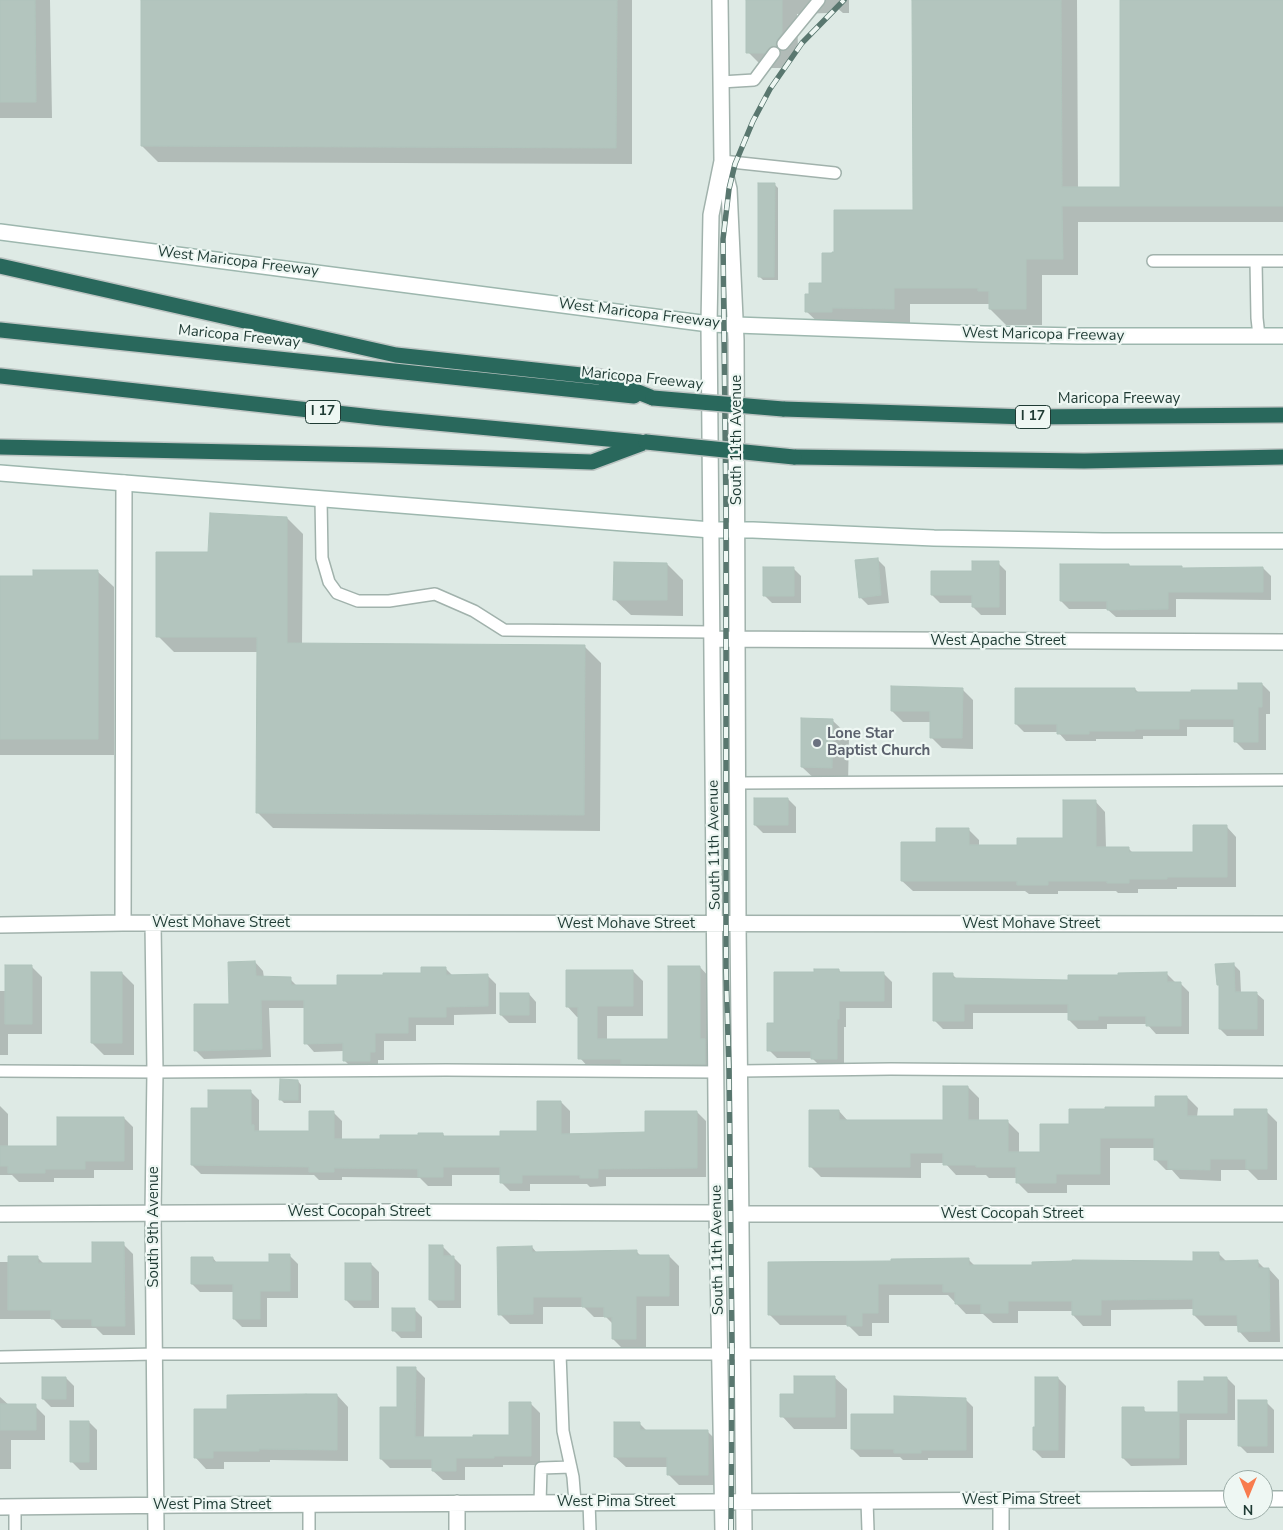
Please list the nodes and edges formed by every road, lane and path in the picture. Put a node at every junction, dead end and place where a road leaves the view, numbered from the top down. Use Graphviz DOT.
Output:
graph roads {
  1 [pos="720,0"];
  2 [pos="819,0"];
  3 [pos="782,44"];
  4 [pos="774,52"];
  5 [pos="721,82"];
  6 [pos="722,161"];
  7 [pos="835,173"];
  8 [pos="0,232"];
  9 [pos="1154,261"];
  10 [pos="1256,261"];
  11 [pos="1283,261"];
  12 [pos="0,266"];
  13 [pos="709,324"];
  14 [pos="736,326"];
  15 [pos="0,330"];
  16 [pos="1259,336"];
  17 [pos="1283,336"];
  18 [pos="0,376"];
  19 [pos="653,398"];
  20 [pos="1283,415"];
  21 [pos="646,442"];
  22 [pos="0,448"];
  23 [pos="1283,457"];
  24 [pos="0,473"];
  25 [pos="124,483"];
  26 [pos="321,499"];
  27 [pos="711,530"];
  28 [pos="737,530"];
  29 [pos="1283,541"];
  30 [pos="712,636"];
  31 [pos="737,639"];
  32 [pos="1283,642"];
  33 [pos="1283,780"];
  34 [pos="738,782"];
  35 [pos="124,923"];
  36 [pos="153,923"];
  37 [pos="716,924"];
  38 [pos="738,924"];
  39 [pos="1283,924"];
  40 [pos="0,925"];
  41 [pos="0,1071"];
  42 [pos="740,1071"];
  43 [pos="155,1072"];
  44 [pos="716,1072"];
  45 [pos="1283,1072"];
  46 [pos="153,1213"];
  47 [pos="717,1213"];
  48 [pos="0,1214"];
  49 [pos="742,1214"];
  50 [pos="1283,1214"];
  51 [pos="156,1354"];
  52 [pos="560,1354"];
  53 [pos="720,1354"];
  54 [pos="743,1354"];
  55 [pos="1283,1354"];
  56 [pos="0,1357"];
  57 [pos="571,1467"];
  58 [pos="1223,1499"];
  59 [pos="1001,1500"];
  60 [pos="722,1501"];
  61 [pos="744,1501"];
  62 [pos="867,1501"];
  63 [pos="540,1502"];
  64 [pos="582,1502"];
  65 [pos="456,1503"];
  66 [pos="309,1504"];
  67 [pos="156,1505"];
  68 [pos="0,1507"];
  69 [pos="16,1507"];
  70 [pos="16,1530"];
  71 [pos="156,1530"];
  72 [pos="309,1530"];
  73 [pos="457,1530"];
  74 [pos="590,1530"];
  75 [pos="723,1530"];
  76 [pos="744,1530"];
  77 [pos="868,1530"];
  78 [pos="1001,1530"];
  1 -- 5 [label="street, South 11th Avenue"];
  2 -- 3 [label="lane"];
  4 -- 5 [label="lane"];
  5 -- 6 [label="street, South 11th Avenue"];
  6 -- 7 [label="lane"];
  6 -- 13 [label="street, South 11th Avenue"];
  6 -- 14 [label="street, South 11th Avenue"];
  8 -- 13 [label="street, West Maricopa Freeway"];
  9 -- 10 [label="lane"];
  10 -- 11 [label="lane"];
  10 -- 16 [label="lane"];
  12 -- 19 [label="highway"];
  13 -- 14 [label="street, West Maricopa Freeway"];
  13 -- 27 [label="street, South 11th Avenue"];
  14 -- 16 [label="street, West Maricopa Freeway"];
  14 -- 28 [label="street, South 11th Avenue"];
  15 -- 19 [label="highway, Maricopa Freeway / I 17"];
  16 -- 17 [label="street, West Maricopa Freeway"];
  18 -- 21 [label="highway, I 17"];
  19 -- 20 [label="highway, Maricopa Freeway / I 17, bridge"];
  21 -- 22 [label="highway"];
  21 -- 23 [label="highway, I 17, bridge"];
  24 -- 25 [label="street"];
  25 -- 26 [label="street"];
  25 -- 35 [label="street"];
  26 -- 27 [label="street"];
  26 -- 30 [label="lane"];
  27 -- 28 [label="street"];
  27 -- 30 [label="street, South 11th Avenue"];
  28 -- 29 [label="street"];
  28 -- 31 [label="street, South 11th Avenue"];
  30 -- 31 [label="street, West Apache Street"];
  30 -- 37 [label="street, South 11th Avenue"];
  31 -- 32 [label="street, West Apache Street"];
  31 -- 34 [label="street, South 11th Avenue"];
  33 -- 34 [label="lane"];
  34 -- 38 [label="street, South 11th Avenue"];
  35 -- 36 [label="street, West Mohave Street"];
  35 -- 40 [label="street, West Mohave Street"];
  36 -- 37 [label="street, West Mohave Street"];
  36 -- 43 [label="street, South 9th Avenue"];
  37 -- 38 [label="street, West Mohave Street"];
  37 -- 44 [label="street, South 11th Avenue"];
  38 -- 39 [label="street, West Mohave Street"];
  38 -- 42 [label="street, South 11th Avenue"];
  41 -- 43 [label="lane"];
  42 -- 45 [label="lane"];
  42 -- 49 [label="street, South 11th Avenue"];
  43 -- 44 [label="lane"];
  43 -- 46 [label="street, South 9th Avenue"];
  44 -- 47 [label="street, South 11th Avenue"];
  46 -- 47 [label="street, West Cocopah Street"];
  46 -- 48 [label="street, West Cocopah Street"];
  46 -- 51 [label="street, South 9th Avenue"];
  47 -- 53 [label="street, South 11th Avenue"];
  49 -- 50 [label="street, West Cocopah Street"];
  49 -- 54 [label="street, South 11th Avenue"];
  51 -- 52 [label="lane"];
  51 -- 56 [label="lane"];
  51 -- 67 [label="street, South 9th Avenue"];
  52 -- 53 [label="lane"];
  52 -- 57 [label="lane"];
  53 -- 54 [label="lane"];
  53 -- 60 [label="street, South 11th Avenue"];
  54 -- 55 [label="lane"];
  54 -- 61 [label="street, South 11th Avenue"];
  57 -- 63 [label="lane"];
  57 -- 64 [label="lane"];
  58 -- 59 [label="street, West Pima Street"];
  59 -- 62 [label="street, West Pima Street"];
  59 -- 78 [label="street"];
  60 -- 61 [label="street, West Pima Street"];
  60 -- 64 [label="street, West Pima Street"];
  60 -- 75 [label="street, South 11th Avenue"];
  61 -- 62 [label="street, West Pima Street"];
  61 -- 76 [label="street, South 11th Avenue"];
  62 -- 77 [label="lane"];
  63 -- 64 [label="street, West Pima Street"];
  63 -- 65 [label="street, West Pima Street"];
  64 -- 74 [label="lane"];
  65 -- 66 [label="street, West Pima Street"];
  65 -- 73 [label="street"];
  66 -- 67 [label="street, West Pima Street"];
  66 -- 72 [label="lane"];
  67 -- 69 [label="street, West Pima Street"];
  67 -- 71 [label="street, South 9th Avenue"];
  68 -- 69 [label="street, West Pima Street"];
  69 -- 70 [label="lane"];
}
